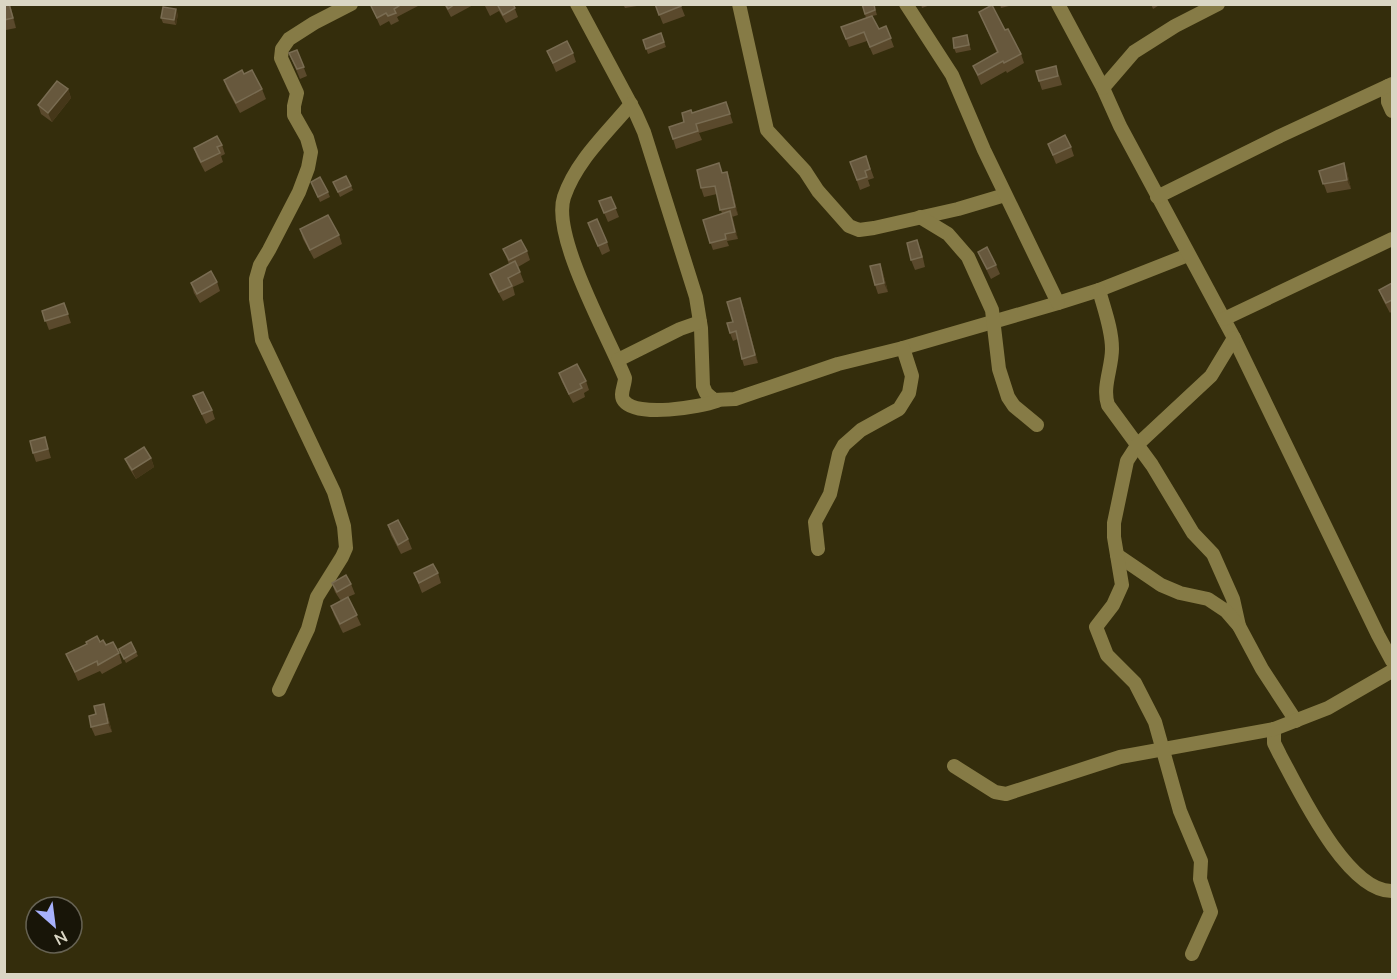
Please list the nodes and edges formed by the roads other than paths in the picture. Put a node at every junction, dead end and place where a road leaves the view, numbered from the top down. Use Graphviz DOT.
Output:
graph roads {
  1 [pos="351,4"];
  2 [pos="577,4"];
  3 [pos="739,4"];
  4 [pos="906,4"];
  5 [pos="1058,4"];
  6 [pos="1218,4"];
  7 [pos="1390,85"];
  8 [pos="1103,88"];
  9 [pos="631,104"];
  10 [pos="1392,111"];
  11 [pos="1005,195"];
  12 [pos="1157,197"];
  13 [pos="920,217"];
  14 [pos="1392,239"];
  15 [pos="1188,255"];
  16 [pos="1098,290"];
  17 [pos="1058,303"];
  18 [pos="1224,319"];
  19 [pos="995,321"];
  20 [pos="700,322"];
  21 [pos="1234,338"];
  22 [pos="903,348"];
  23 [pos="618,360"];
  24 [pos="717,401"];
  25 [pos="1037,425"];
  26 [pos="1138,444"];
  27 [pos="818,549"];
  28 [pos="1117,555"];
  29 [pos="1239,626"];
  30 [pos="1392,661"];
  31 [pos="1392,671"];
  32 [pos="279,690"];
  33 [pos="1296,721"];
  34 [pos="1274,729"];
  35 [pos="1164,751"];
  36 [pos="954,766"];
  37 [pos="1392,891"];
  38 [pos="1192,954"];
  1 -- 32 [label="street"];
  2 -- 9 [label="street"];
  3 -- 13 [label="street"];
  4 -- 11 [label="street"];
  5 -- 8 [label="street"];
  6 -- 8 [label="street"];
  7 -- 10 [label="street"];
  7 -- 12 [label="street"];
  8 -- 12 [label="street"];
  9 -- 20 [label="street"];
  9 -- 23 [label="street"];
  11 -- 13 [label="street"];
  11 -- 17 [label="street"];
  12 -- 15 [label="street"];
  13 -- 19 [label="street"];
  14 -- 18 [label="street"];
  15 -- 16 [label="street"];
  15 -- 18 [label="street"];
  16 -- 17 [label="street"];
  16 -- 26 [label="street"];
  17 -- 19 [label="street"];
  18 -- 21 [label="street"];
  19 -- 22 [label="street"];
  19 -- 25 [label="street"];
  20 -- 23 [label="street"];
  20 -- 24 [label="street"];
  21 -- 26 [label="street"];
  21 -- 30 [label="street"];
  22 -- 24 [label="street"];
  22 -- 27 [label="street"];
  23 -- 24 [label="street"];
  26 -- 28 [label="street"];
  26 -- 29 [label="street"];
  28 -- 29 [label="street"];
  28 -- 35 [label="street"];
  29 -- 33 [label="street"];
  31 -- 33 [label="street"];
  33 -- 34 [label="street"];
  34 -- 35 [label="street"];
  34 -- 37 [label="street"];
  35 -- 36 [label="street"];
  35 -- 38 [label="street"];
}
